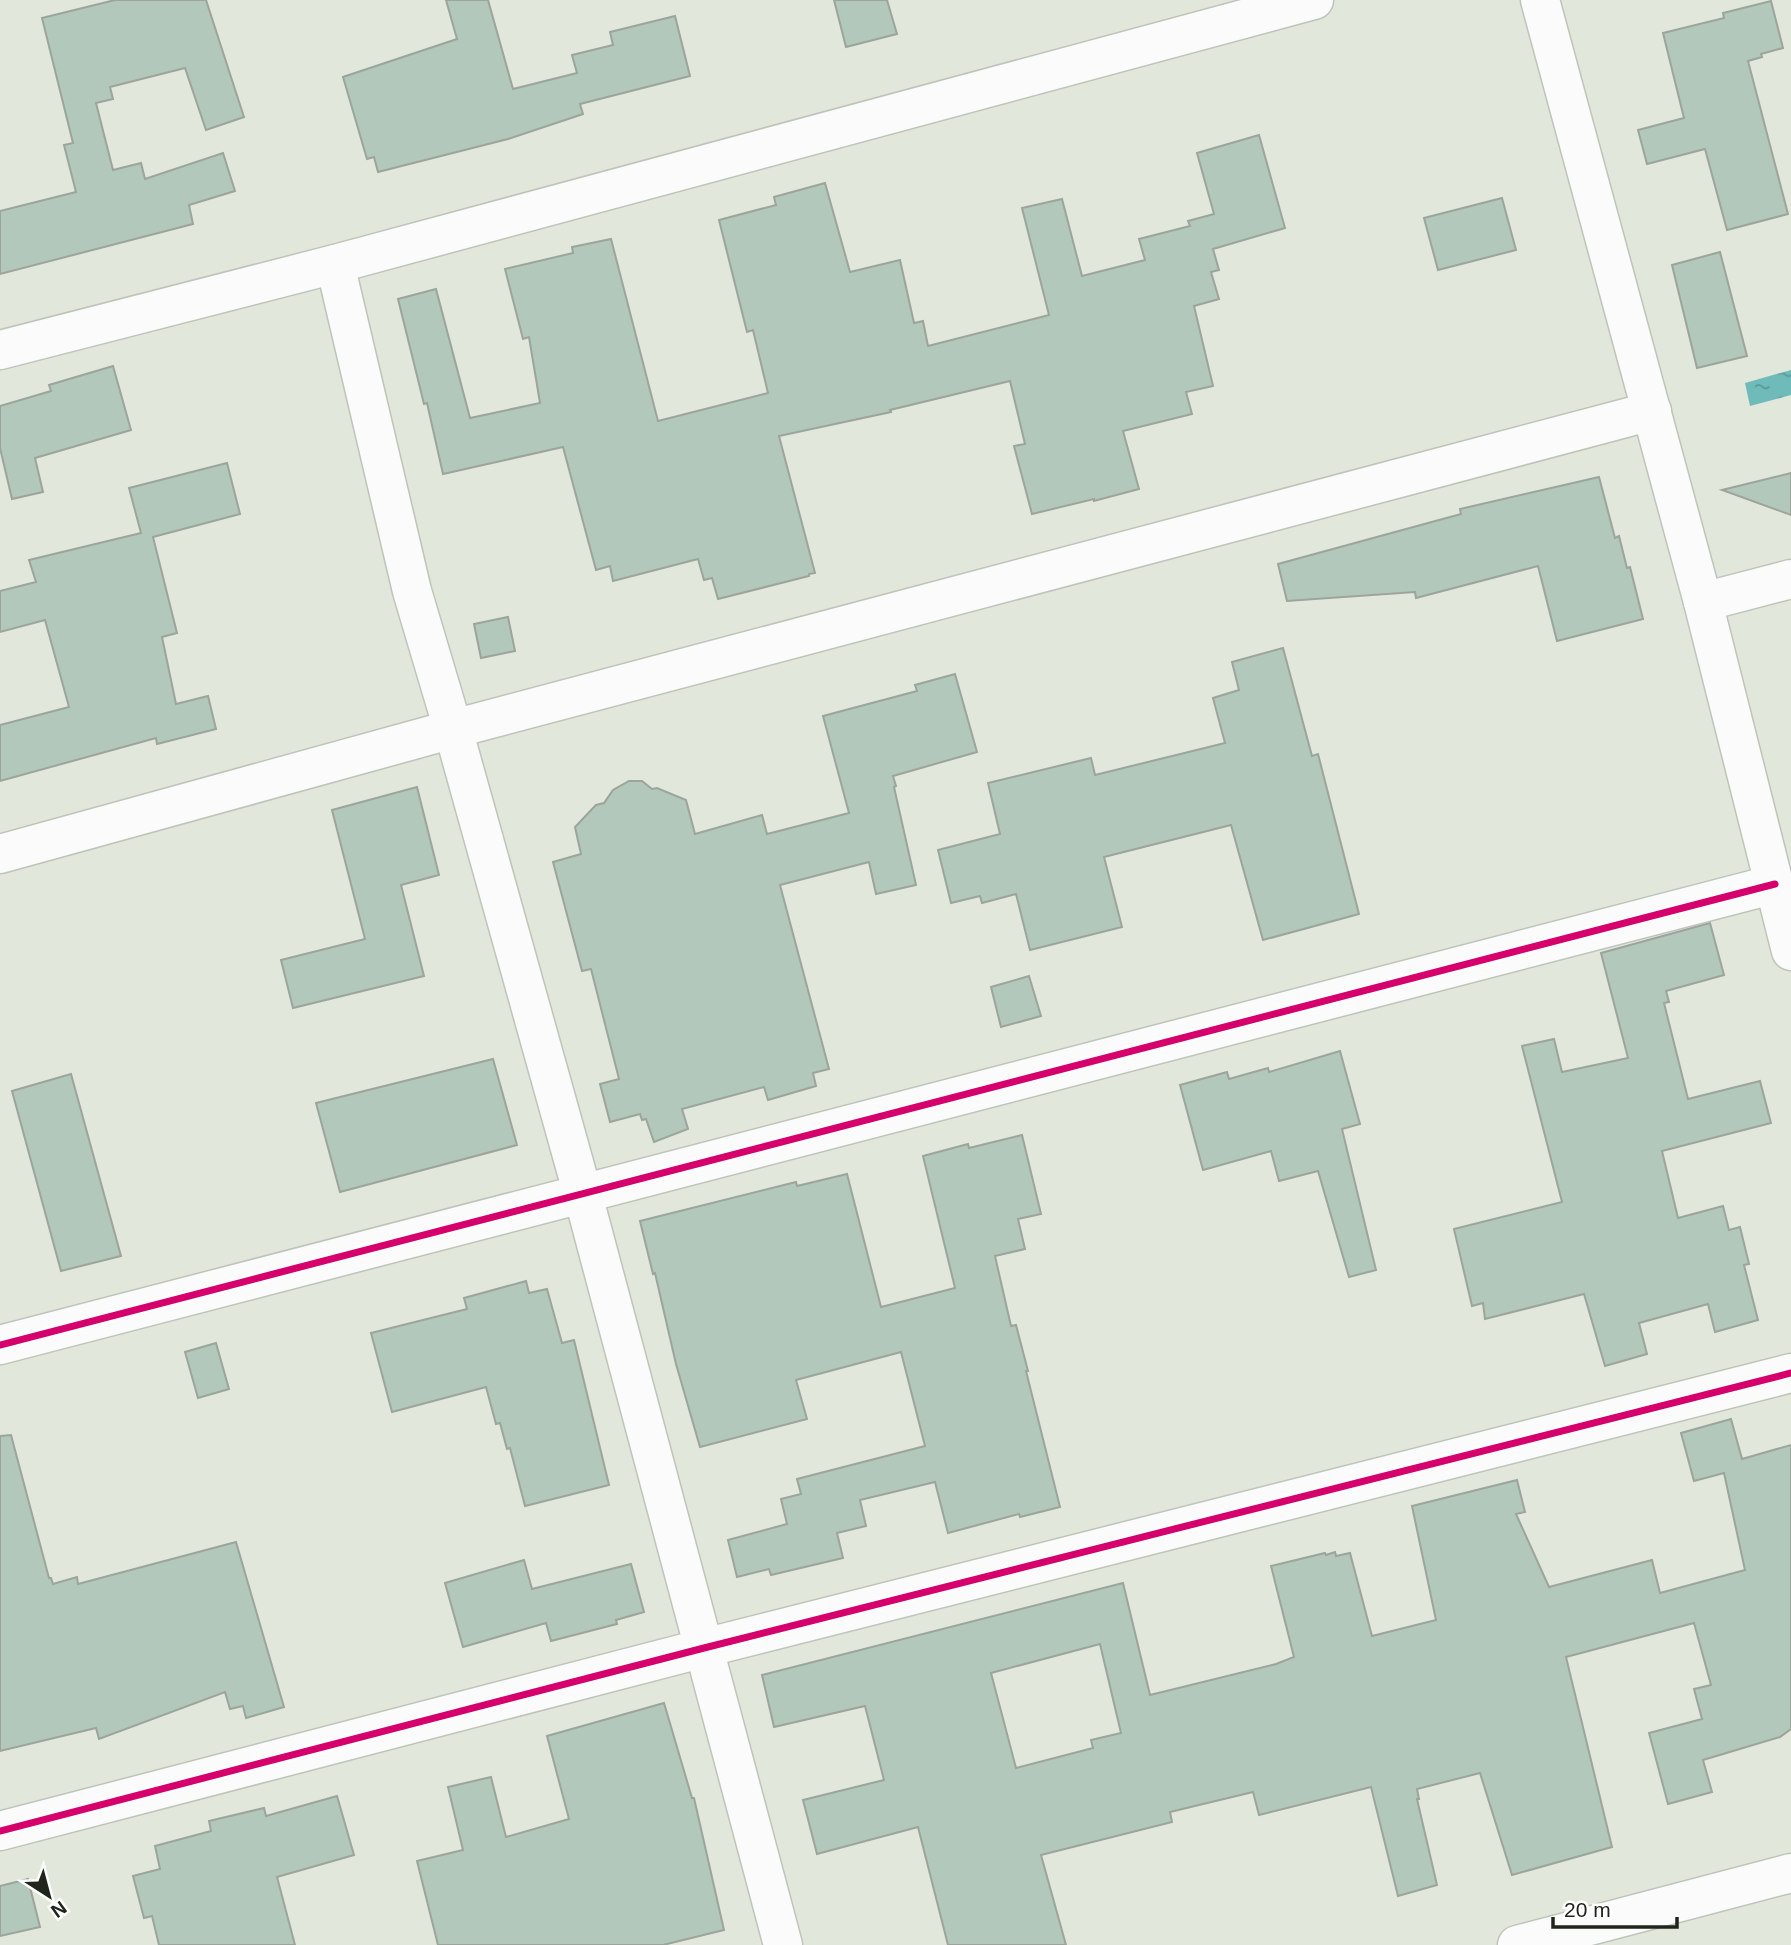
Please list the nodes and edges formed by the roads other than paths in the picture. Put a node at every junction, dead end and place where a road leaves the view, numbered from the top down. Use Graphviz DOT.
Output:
graph roads {
  1 [pos="1314,0"];
  2 [pos="1540,0"];
  3 [pos="335,264"];
  4 [pos="0,350"];
  5 [pos="1652,411"];
  6 [pos="1791,579"];
  7 [pos="1703,602"];
  8 [pos="453,729"];
  9 [pos="0,854"];
  10 [pos="1774,884"];
  11 [pos="1791,951"];
  12 [pos="583,1195"];
  13 [pos="0,1345"];
  14 [pos="1791,1373"];
  15 [pos="704,1648"];
  16 [pos="0,1831"];
  17 [pos="1791,1873"];
  18 [pos="1557,1940"];
  19 [pos="783,1945"];
  20 [pos="1517,1945"];
  1 -- 3 [label="street"];
  2 -- 5 [label="street"];
  3 -- 4 [label="street"];
  3 -- 8 [label="street"];
  5 -- 7 [label="street"];
  5 -- 8 [label="street"];
  6 -- 7 [label="street"];
  7 -- 10 [label="street"];
  8 -- 9 [label="street"];
  8 -- 12 [label="street"];
  10 -- 11 [label="street"];
  10 -- 12 [label="street"];
  12 -- 13 [label="street"];
  12 -- 15 [label="street"];
  14 -- 15 [label="street"];
  15 -- 16 [label="street"];
  15 -- 19 [label="street"];
  17 -- 18 [label="street"];
  18 -- 20 [label="street"];
}
